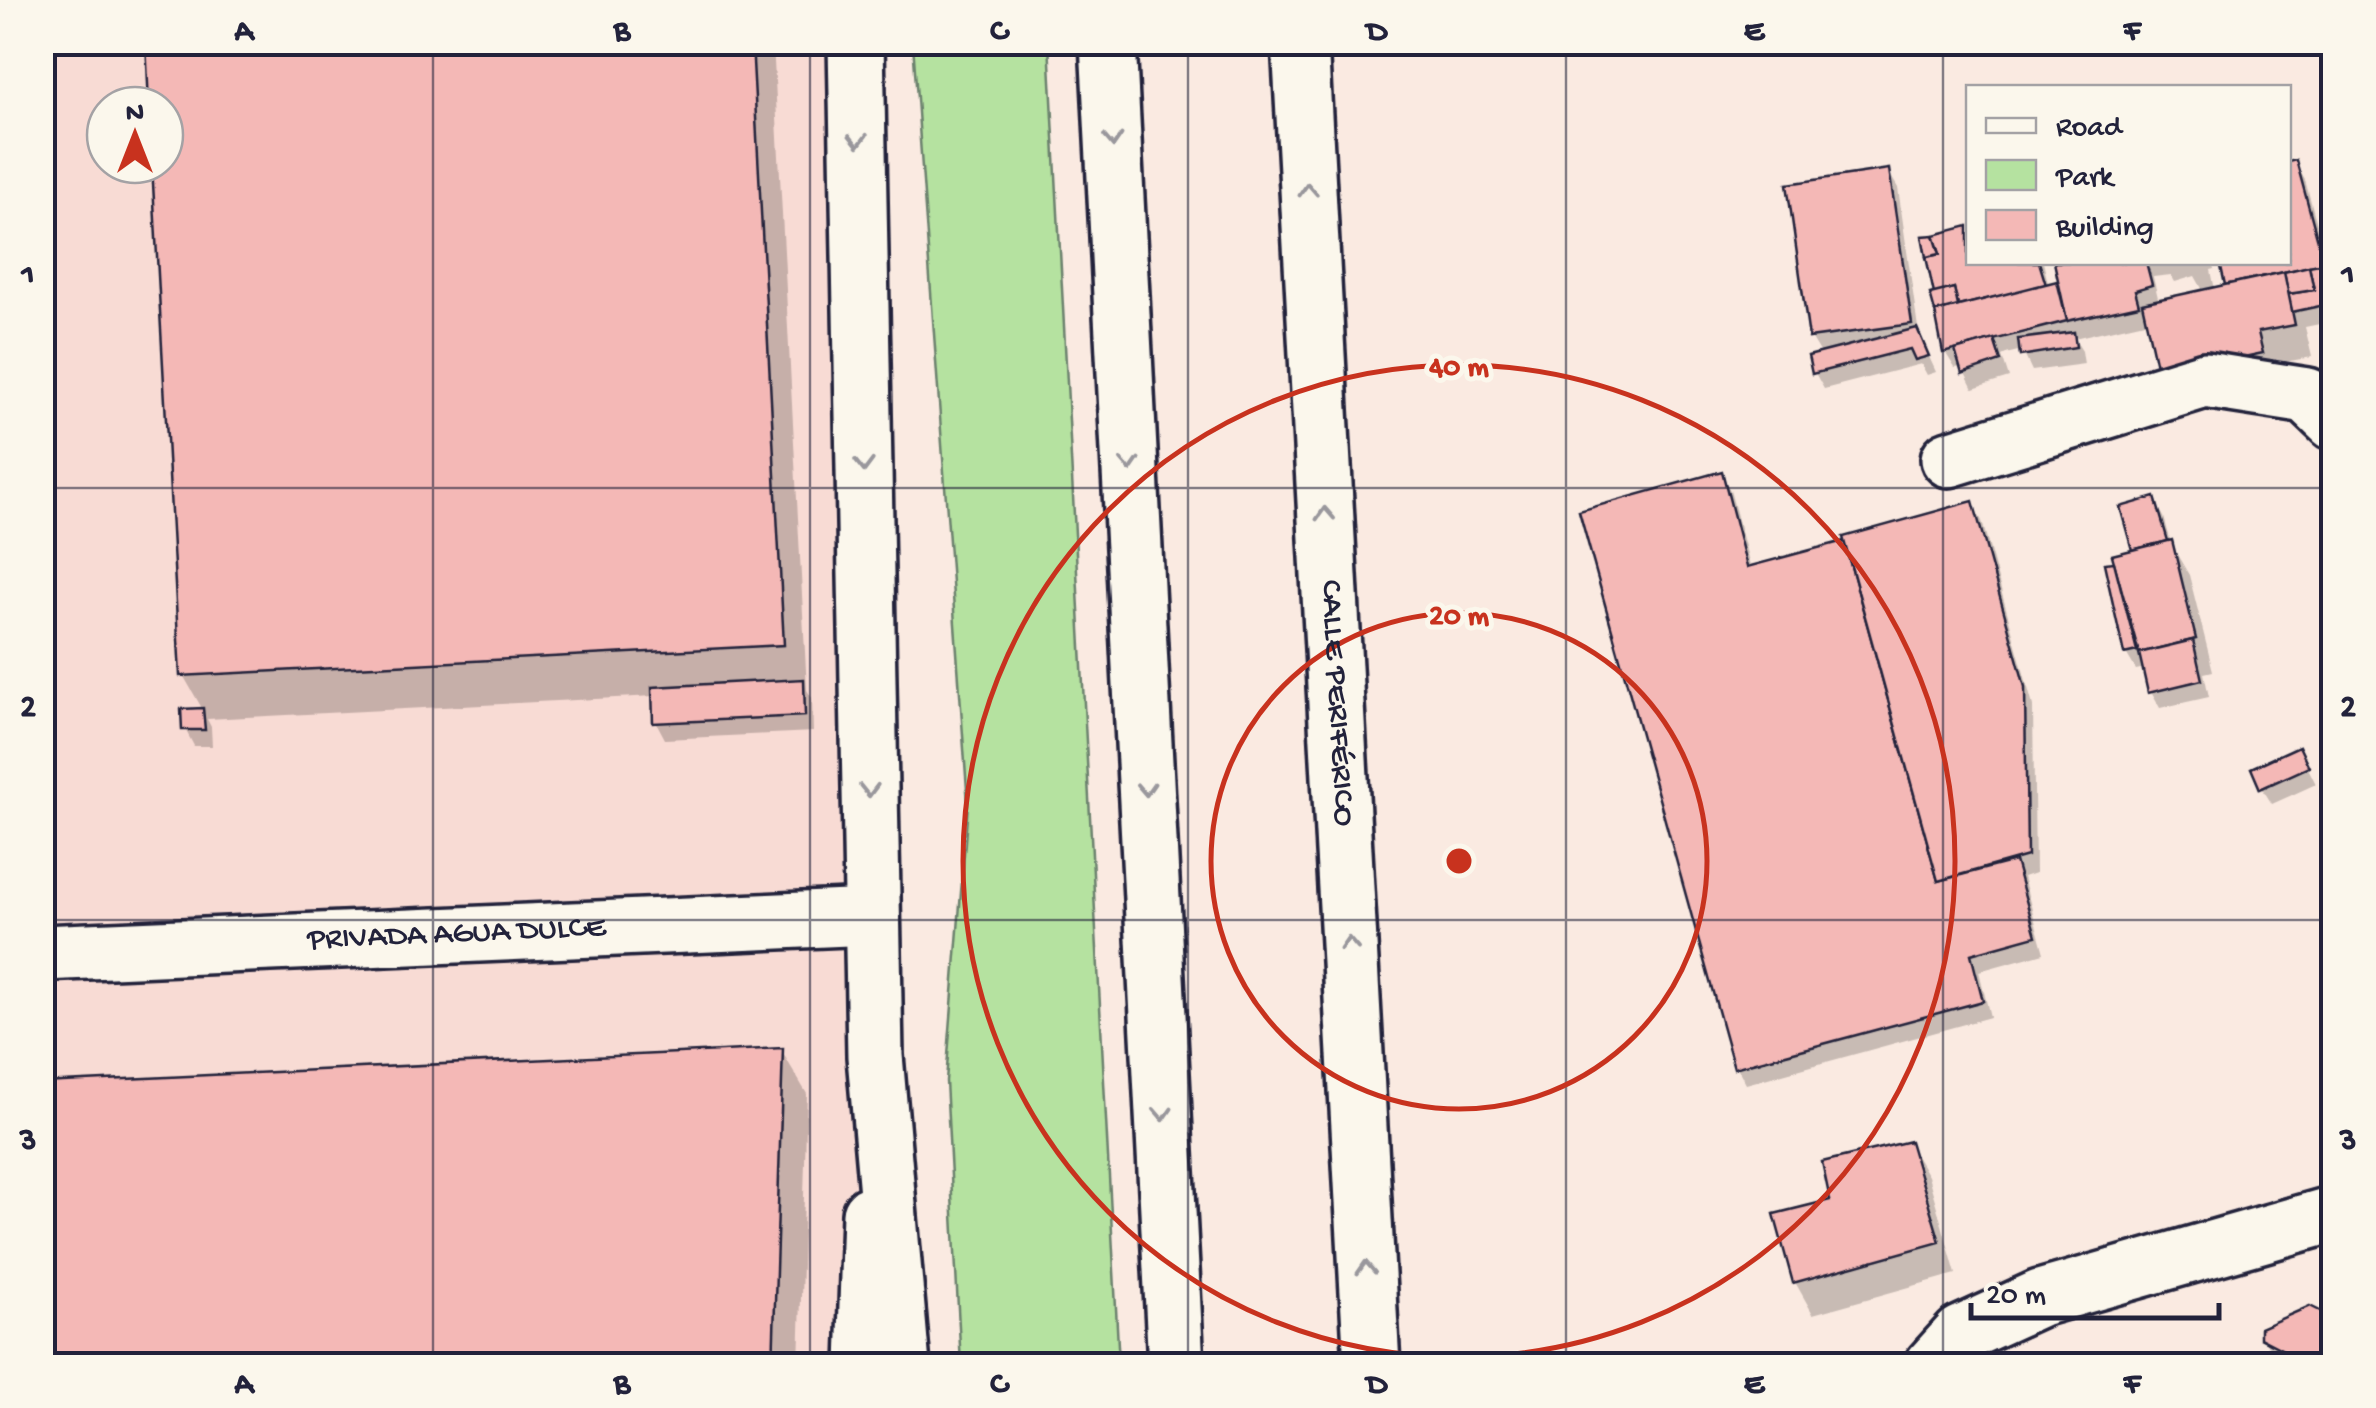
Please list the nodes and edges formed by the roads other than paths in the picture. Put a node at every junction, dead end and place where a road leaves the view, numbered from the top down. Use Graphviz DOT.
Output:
graph roads {
  1 [pos="856,42"];
  2 [pos="1108,42"];
  3 [pos="1300,42"];
  4 [pos="2334,422"];
  5 [pos="1949,459"];
  6 [pos="872,917"];
  7 [pos="42,953"];
  8 [pos="875,1056"];
  9 [pos="2334,1214"];
  10 [pos="865,1366"];
  11 [pos="902,1366"];
  12 [pos="1176,1366"];
  13 [pos="1372,1366"];
  14 [pos="1932,1366"];
  1 -- 6 [label="main road, one-way"];
  2 -- 12 [label="main road, one-way"];
  13 -- 3 [label="main road, CALLE PERIFÉRICO, one-way"];
  4 -- 5 [label="main road"];
  6 -- 7 [label="main road, PRIVADA AGUA DULCE"];
  6 -- 8 [label="main road"];
  8 -- 10 [label="main road"];
  8 -- 11 [label="main road"];
  9 -- 14 [label="main road"];
}
